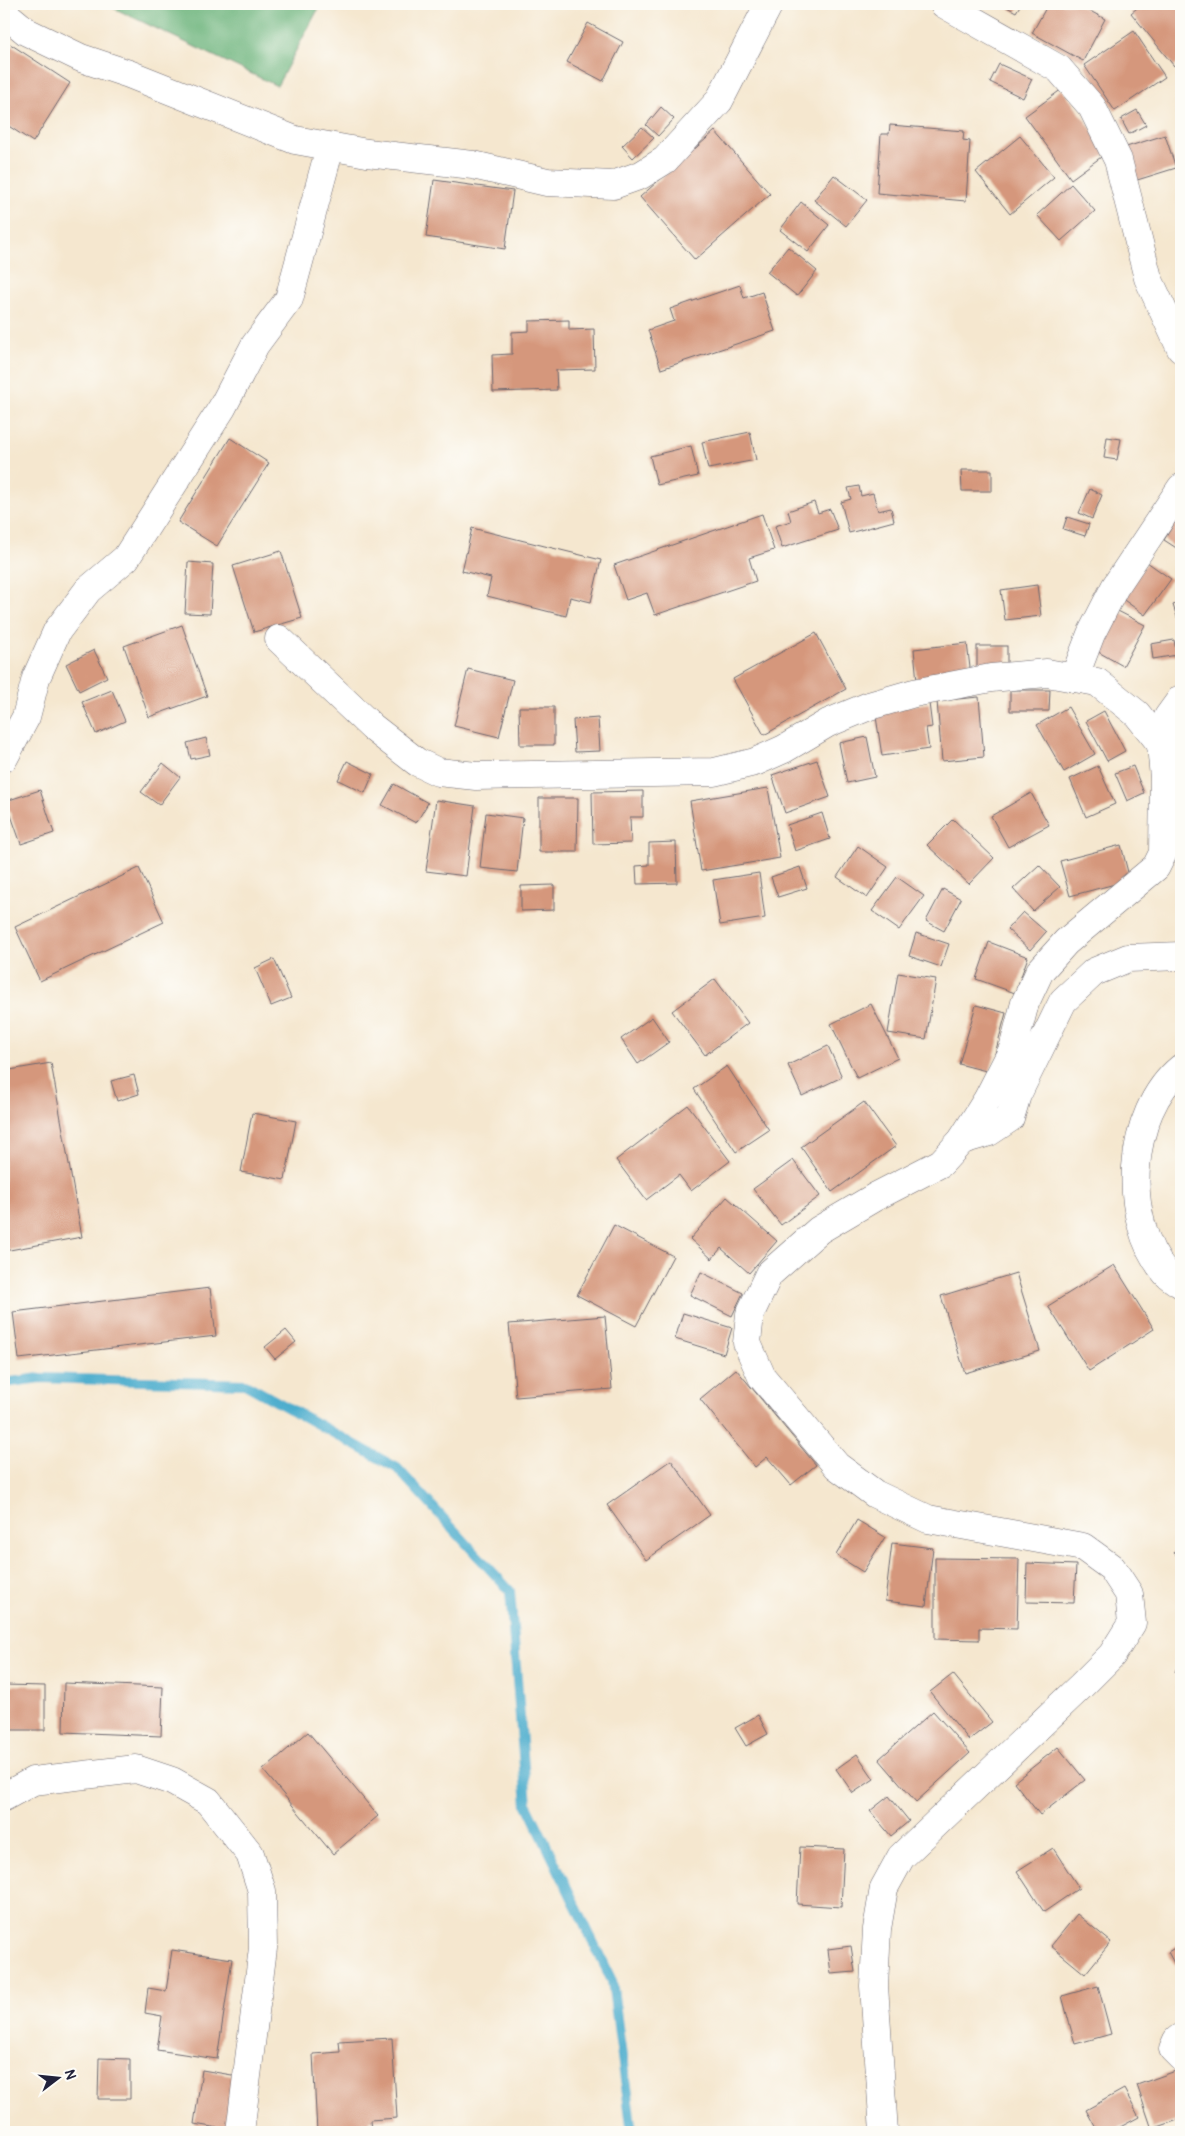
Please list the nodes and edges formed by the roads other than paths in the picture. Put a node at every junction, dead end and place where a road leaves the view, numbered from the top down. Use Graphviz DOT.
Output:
graph roads {
  1 [pos="769,4"];
  2 [pos="944,4"];
  3 [pos="4,13"];
  4 [pos="330,147"];
  5 [pos="1181,349"];
  6 [pos="1181,488"];
  7 [pos="279,639"];
  8 [pos="1074,678"];
  9 [pos="1181,700"];
  10 [pos="1160,744"];
  11 [pos="4,758"];
  12 [pos="1181,956"];
  13 [pos="1181,1068"];
  14 [pos="962,1140"];
  15 [pos="1181,1284"];
  16 [pos="4,1797"];
  17 [pos="1181,2037"];
  18 [pos="1181,2057"];
  19 [pos="240,2132"];
  20 [pos="884,2132"];
  1 -- 4 [label="street"];
  2 -- 5 [label="street"];
  3 -- 4 [label="street"];
  4 -- 11 [label="street"];
  6 -- 8 [label="street"];
  7 -- 8 [label="street"];
  8 -- 10 [label="street"];
  9 -- 10 [label="street"];
  10 -- 14 [label="street"];
  12 -- 14 [label="street"];
  13 -- 15 [label="street"];
  14 -- 20 [label="street"];
  16 -- 19 [label="street"];
  17 -- 18 [label="street"];
}
